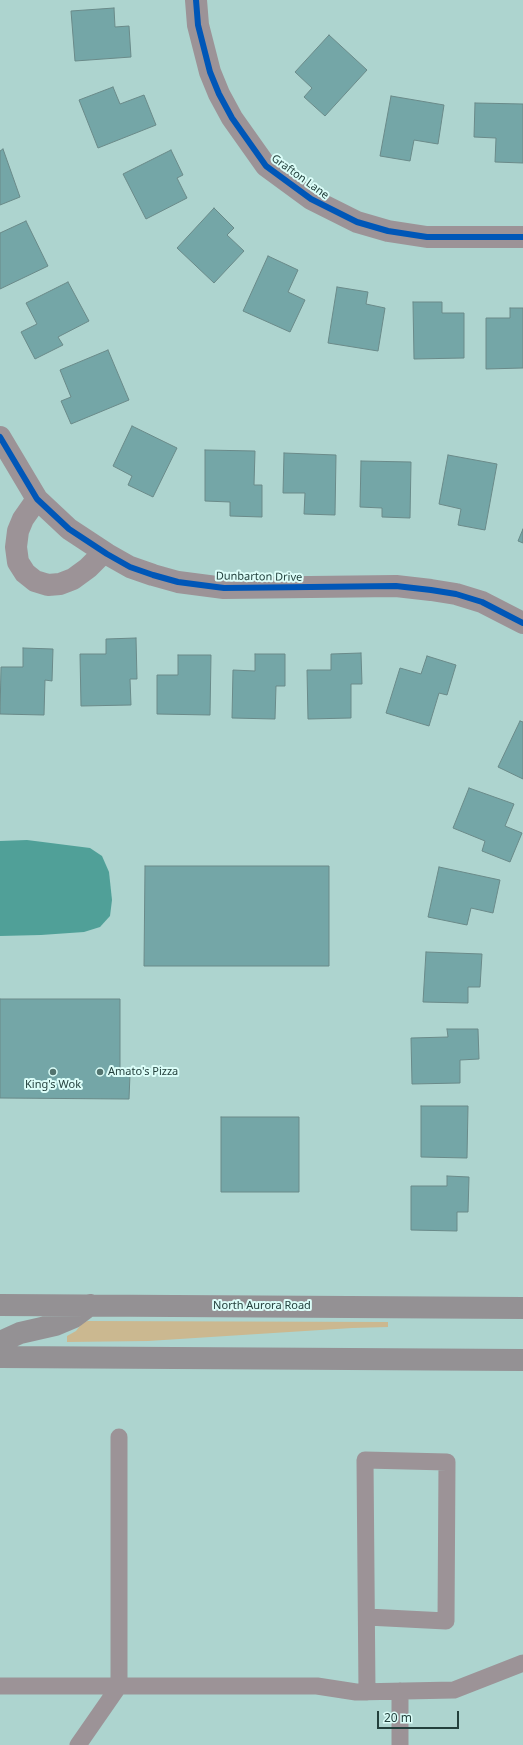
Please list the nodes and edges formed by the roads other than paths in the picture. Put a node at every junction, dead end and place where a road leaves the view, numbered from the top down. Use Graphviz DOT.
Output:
graph roads {
  1 [pos="196,0"];
  2 [pos="523,238"];
  3 [pos="0,437"];
  4 [pos="37,499"];
  5 [pos="104,552"];
  6 [pos="523,623"];
  7 [pos="0,1304"];
  8 [pos="90,1305"];
  9 [pos="523,1308"];
  10 [pos="0,1342"];
  11 [pos="0,1357"];
  12 [pos="523,1360"];
  13 [pos="119,1437"];
  14 [pos="367,1617"];
  15 [pos="523,1663"];
  16 [pos="0,1686"];
  17 [pos="119,1686"];
  18 [pos="367,1692"];
  19 [pos="400,1692"];
  20 [pos="78,1745"];
  21 [pos="400,1745"];
  1 -- 2 [label="street, Grafton Lane"];
  3 -- 4 [label="street, Dunbarton Drive"];
  4 -- 5 [label="street, Dunbarton Drive"];
  4 -- 5 [label="street"];
  5 -- 6 [label="street, Dunbarton Drive"];
  7 -- 8 [label="main road, North Aurora Road"];
  8 -- 9 [label="main road, North Aurora Road"];
  8 -- 10 [label="main road"];
  11 -- 12 [label="main road"];
  13 -- 17 [label="lane"];
  14 -- 14 [label="lane"];
  14 -- 18 [label="lane"];
  15 -- 19 [label="lane"];
  16 -- 17 [label="lane"];
  17 -- 18 [label="lane"];
  17 -- 20 [label="lane"];
  18 -- 19 [label="lane"];
  19 -- 21 [label="lane"];
}
